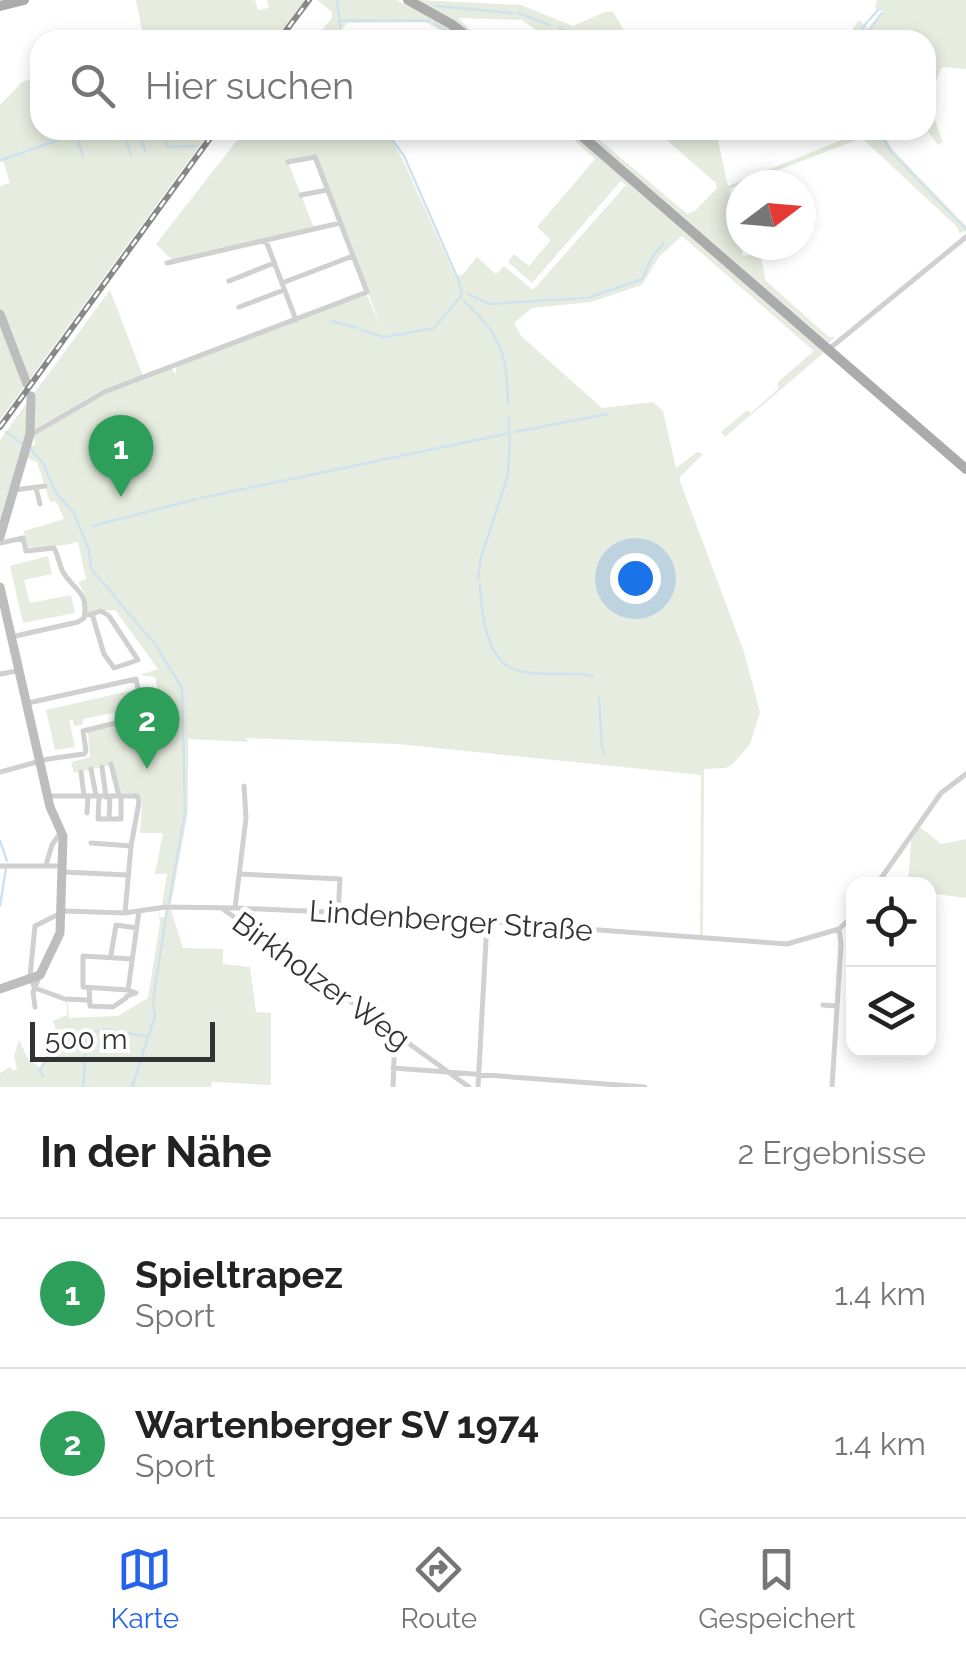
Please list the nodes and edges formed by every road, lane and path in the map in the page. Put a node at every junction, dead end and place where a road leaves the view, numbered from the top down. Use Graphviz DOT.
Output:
graph roads {
  1 [pos="24,0"];
  2 [pos="408,0"];
  3 [pos="0,6"];
  4 [pos="459,30"];
  5 [pos="588,140"];
  6 [pos="288,162"];
  7 [pos="327,190"];
  8 [pos="300,196"];
  9 [pos="340,223"];
  10 [pos="966,237"];
  11 [pos="266,240"];
  12 [pos="354,256"];
  13 [pos="167,263"];
  14 [pos="274,263"];
  15 [pos="228,280"];
  16 [pos="283,287"];
  17 [pos="239,307"];
  18 [pos="0,314"];
  19 [pos="296,320"];
  20 [pos="829,350"];
  21 [pos="28,384"];
  22 [pos="30,396"];
  23 [pos="30,434"];
  24 [pos="966,469"];
  25 [pos="45,486"];
  26 [pos="36,488"];
  27 [pos="14,490"];
  28 [pos="40,504"];
  29 [pos="0,540"];
  30 [pos="0,587"];
  31 [pos="3,612"];
  32 [pos="89,614"];
  33 [pos="11,637"];
  34 [pos="19,671"];
  35 [pos="0,674"];
  36 [pos="27,704"];
  37 [pos="40,761"];
  38 [pos="112,764"];
  39 [pos="102,767"];
  40 [pos="91,769"];
  41 [pos="0,772"];
  42 [pos="82,772"];
  43 [pos="966,774"];
  44 [pos="244,786"];
  45 [pos="48,796"];
  46 [pos="97,796"];
  47 [pos="120,796"];
  48 [pos="87,813"];
  49 [pos="109,819"];
  50 [pos="62,831"];
  51 [pos="91,843"];
  52 [pos="131,846"];
  53 [pos="1,865"];
  54 [pos="55,865"];
  55 [pos="240,874"];
  56 [pos="128,875"];
  57 [pos="883,877"];
  58 [pos="232,911"];
  59 [pos="60,912"];
  60 [pos="139,912"];
  61 [pos="338,912"];
  62 [pos="125,914"];
  63 [pos="488,922"];
  64 [pos="846,923"];
  65 [pos="137,928"];
  66 [pos="840,929"];
  67 [pos="111,955"];
  68 [pos="132,959"];
  69 [pos="34,981"];
  70 [pos="89,987"];
  71 [pos="0,990"];
  72 [pos="127,993"];
  73 [pos="86,1000"];
  74 [pos="823,1005"];
  75 [pos="837,1006"];
  76 [pos="35,1007"];
  77 [pos="395,1034"];
  78 [pos="393,1068"];
  79 [pos="448,1072"];
  80 [pos="479,1074"];
  81 [pos="393,1087"];
  82 [pos="469,1087"];
  83 [pos="478,1087"];
  84 [pos="645,1087"];
  85 [pos="832,1087"];
  1 -- 3 [label="main road"];
  2 -- 4 [label="main road"];
  5 -- 20 [label="main road"];
  6 -- 7 [label="street"];
  7 -- 8 [label="street"];
  7 -- 9 [label="street"];
  9 -- 11 [label="street"];
  9 -- 12 [label="street"];
  10 -- 20 [label="street"];
  11 -- 13 [label="street"];
  11 -- 14 [label="street"];
  12 -- 16 [label="street"];
  12 -- 19 [label="street"];
  14 -- 15 [label="street"];
  14 -- 16 [label="street"];
  16 -- 17 [label="street"];
  16 -- 19 [label="street"];
  18 -- 21 [label="main road"];
  19 -- 23 [label="street"];
  20 -- 24 [label="main road"];
  22 -- 23 [label="main road"];
  23 -- 27 [label="main road"];
  25 -- 26 [label="street"];
  26 -- 27 [label="street"];
  26 -- 28 [label="street"];
  27 -- 29 [label="main road"];
  29 -- 32 [label="street"];
  30 -- 31 [label="main road"];
  31 -- 33 [label="main road"];
  32 -- 32 [label="street"];
  32 -- 33 [label="street"];
  33 -- 34 [label="main road"];
  34 -- 35 [label="street"];
  34 -- 36 [label="main road"];
  36 -- 37 [label="main road"];
  36 -- 37 [label="street"];
  37 -- 41 [label="street"];
  37 -- 45 [label="main road"];
  38 -- 47 [label="street"];
  39 -- 46 [label="street"];
  40 -- 46 [label="street"];
  42 -- 46 [label="street"];
  43 -- 57 [label="street"];
  44 -- 55 [label="street"];
  45 -- 46 [label="street"];
  45 -- 50 [label="main road"];
  46 -- 47 [label="street"];
  46 -- 48 [label="street"];
  46 -- 49 [label="street"];
  46 -- 49 [label="street"];
  47 -- 49 [label="street"];
  47 -- 52 [label="street"];
  50 -- 54 [label="main road"];
  50 -- 54 [label="street"];
  51 -- 52 [label="street"];
  52 -- 56 [label="street"];
  53 -- 54 [label="street"];
  54 -- 56 [label="street"];
  54 -- 59 [label="main road"];
  55 -- 58 [label="street"];
  55 -- 61 [label="street"];
  56 -- 62 [label="street"];
  58 -- 60 [label="street, Birkholzer Weg"];
  58 -- 61 [label="street, Lindenberger Straße"];
  58 -- 77 [label="street, Birkholzer Weg"];
  59 -- 62 [label="street"];
  59 -- 69 [label="main road"];
  59 -- 69 [label="street"];
  60 -- 62 [label="street"];
  60 -- 65 [label="street"];
  61 -- 63 [label="street, Lindenberger Straße"];
  63 -- 66 [label="street, Lindenberger Straße"];
  63 -- 80 [label="street"];
  64 -- 66 [label="street"];
  65 -- 67 [label="street"];
  65 -- 68 [label="street"];
  66 -- 75 [label="street"];
  67 -- 68 [label="street"];
  67 -- 70 [label="street"];
  68 -- 72 [label="street"];
  69 -- 71 [label="main road"];
  69 -- 73 [label="street"];
  69 -- 76 [label="street"];
  70 -- 72 [label="street"];
  70 -- 72 [label="street"];
  74 -- 75 [label="street"];
  75 -- 85 [label="street"];
  77 -- 78 [label="street"];
  77 -- 79 [label="street, Birkholzer Weg"];
  78 -- 79 [label="street"];
  78 -- 81 [label="street"];
  79 -- 80 [label="street"];
  79 -- 82 [label="street, Birkholzer Weg"];
  80 -- 83 [label="street"];
  80 -- 84 [label="street"];
}
